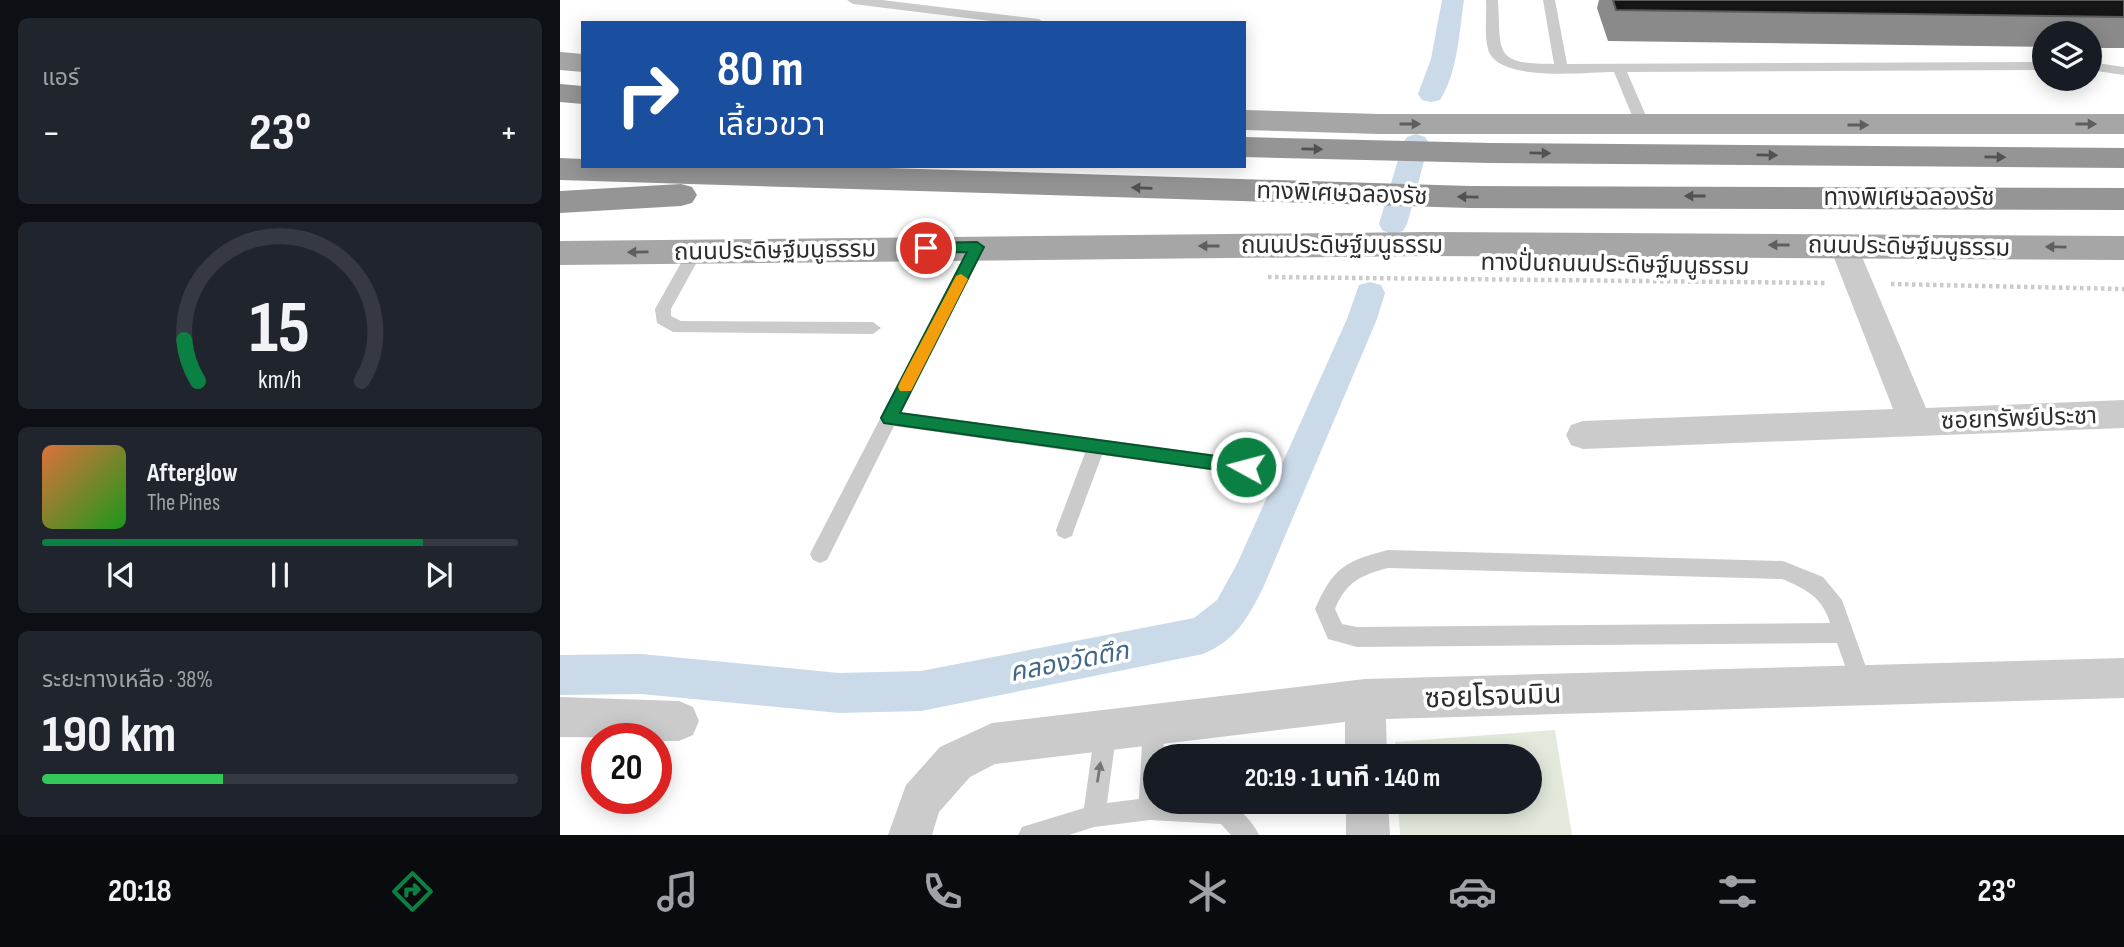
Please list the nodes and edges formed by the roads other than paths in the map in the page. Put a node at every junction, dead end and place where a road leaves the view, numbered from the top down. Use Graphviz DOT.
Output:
graph roads {
  1 [pos="853,0"];
  2 [pos="1492,0"];
  3 [pos="1549,0"];
  4 [pos="1023,21"];
  5 [pos="560,61"];
  6 [pos="581,63"];
  7 [pos="1618,66"];
  8 [pos="2032,66"];
  9 [pos="2102,66"];
  10 [pos="1561,68"];
  11 [pos="2124,71"];
  12 [pos="560,93"];
  13 [pos="581,95"];
  14 [pos="1246,120"];
  15 [pos="2124,124"];
  16 [pos="1643,125"];
  17 [pos="1246,147"];
  18 [pos="2124,158"];
  19 [pos="560,169"];
  20 [pos="797,182"];
  21 [pos="2124,199"];
  22 [pos="560,202"];
  23 [pos="1843,245"];
  24 [pos="977,247"];
  25 [pos="2124,248"];
  26 [pos="695,251"];
  27 [pos="560,253"];
  28 [pos="873,328"];
  29 [pos="2124,414"];
  30 [pos="889,418"];
  31 [pos="1915,422"];
  32 [pos="1583,435"];
  33 [pos="1096,448"];
  34 [pos="1246,467"];
  35 [pos="1065,530"];
  36 [pos="820,554"];
  37 [pos="1843,633"];
  38 [pos="2124,678"];
  39 [pos="1861,684"];
  40 [pos="1365,699"];
  41 [pos="560,717"];
  42 [pos="679,721"];
  43 [pos="1154,724"];
  44 [pos="1106,729"];
  45 [pos="1153,744"];
  46 [pos="1366,744"];
  47 [pos="1143,810"];
  48 [pos="1227,814"];
  49 [pos="1367,814"];
  50 [pos="1094,816"];
  51 [pos="910,835"];
  52 [pos="1030,835"];
  53 [pos="1247,835"];
  54 [pos="1368,835"];
  1 -- 4 [label="lane"];
  2 -- 10 [label="lane"];
  3 -- 10 [label="lane"];
  5 -- 6 [label="main road"];
  7 -- 8 [label="lane"];
  7 -- 10 [label="lane"];
  7 -- 16 [label="lane"];
  9 -- 11 [label="lane"];
  12 -- 13 [label="highway"];
  14 -- 16 [label="main road, one-way"];
  16 -- 15 [label="main road, one-way"];
  17 -- 18 [label="highway, ทางพิเศษฉลองรัช, one-way"];
  19 -- 20 [label="highway"];
  21 -- 20 [label="highway, ทางพิเศษฉลองรัช, one-way"];
  20 -- 22 [label="highway"];
  23 -- 24 [label="main road, ถนนประดิษฐ์มนูธรรม, one-way"];
  25 -- 23 [label="main road, ถนนประดิษฐ์มนูธรรม, one-way"];
  23 -- 31 [label="street"];
  24 -- 26 [label="main road, ถนนประดิษฐ์มนูธรรม"];
  24 -- 30 [label="lane"];
  26 -- 27 [label="main road, ถนนประดิษฐ์มนูธรรม, one-way"];
  26 -- 28 [label="lane"];
  29 -- 31 [label="street, ซอยทรัพย์ประชา"];
  30 -- 33 [label="lane"];
  30 -- 36 [label="lane"];
  31 -- 32 [label="street, ซอยทรัพย์ประชา"];
  33 -- 34 [label="lane"];
  33 -- 35 [label="lane"];
  37 -- 37 [label="lane"];
  37 -- 39 [label="lane"];
  38 -- 39 [label="street, ซอยโรจนมิน"];
  39 -- 40 [label="street, ซอยโรจนมิน"];
  40 -- 43 [label="street, ซอยโรจนมิน"];
  40 -- 46 [label="street"];
  41 -- 42 [label="street"];
  43 -- 44 [label="street, ซอยโรจนมิน"];
  43 -- 45 [label="lane"];
  50 -- 44 [label="lane, one-way"];
  44 -- 51 [label="street, ซอยโรจนมิน"];
  47 -- 50 [label="lane"];
  48 -- 53 [label="lane"];
  49 -- 54 [label="street"];
  50 -- 52 [label="lane"];
}
